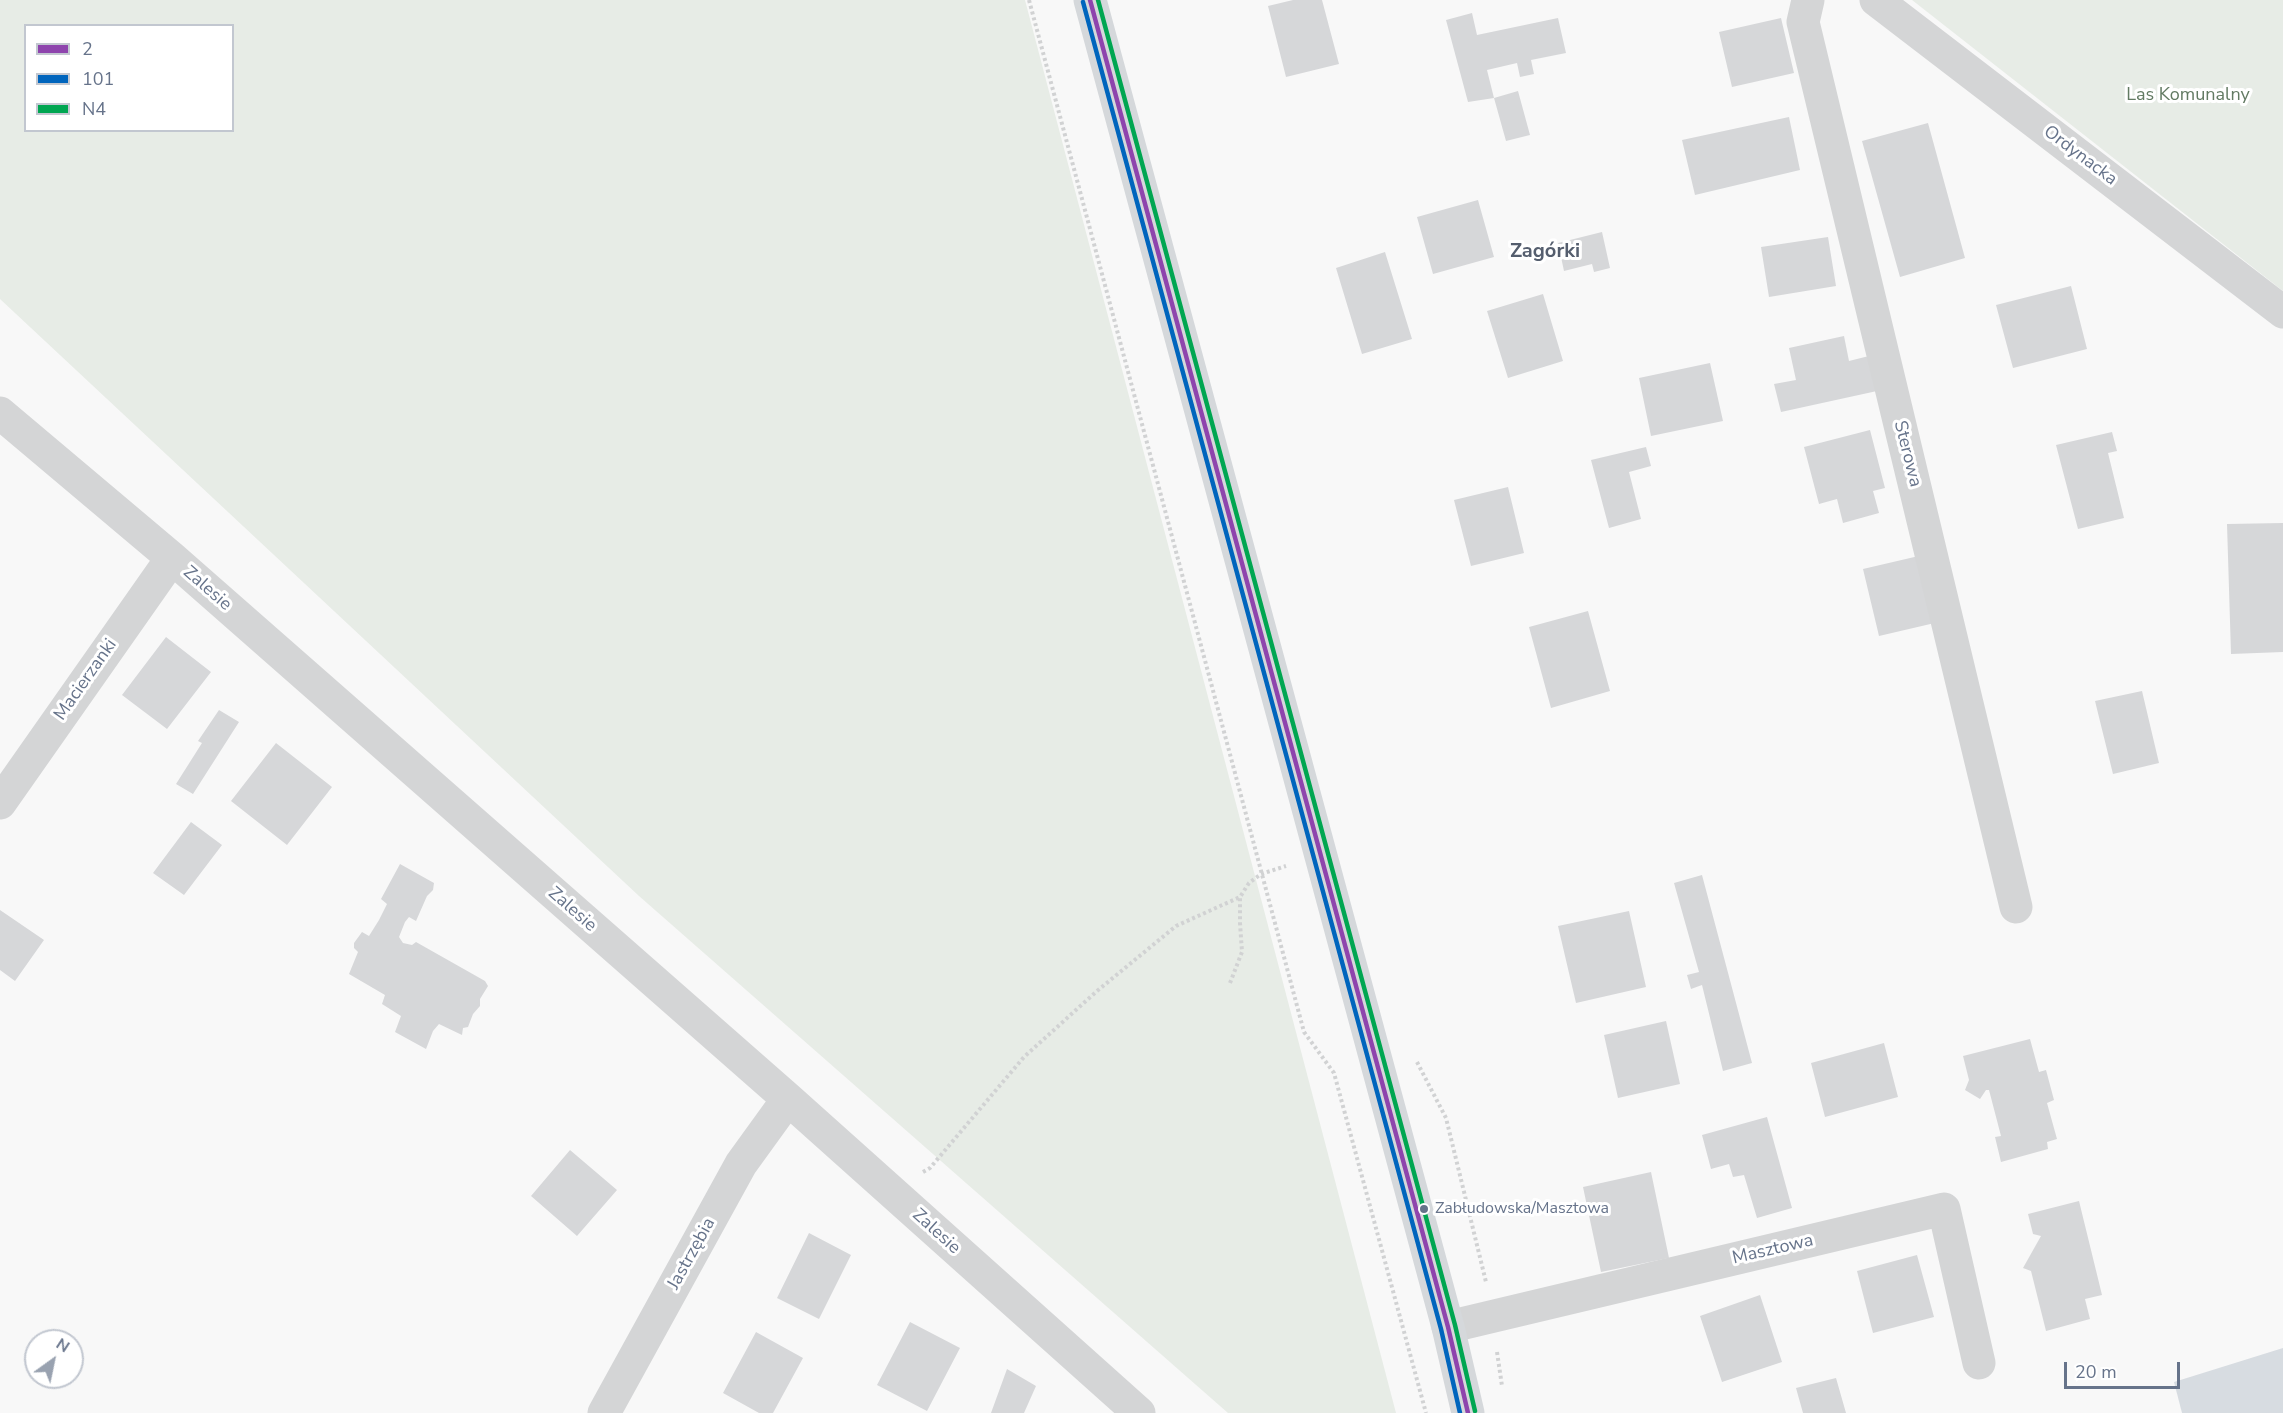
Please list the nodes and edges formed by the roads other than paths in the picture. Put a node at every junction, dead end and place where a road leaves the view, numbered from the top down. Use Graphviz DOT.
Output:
graph roads {
  1 [pos="1090,0"];
  2 [pos="1808,0"];
  3 [pos="1876,0"];
  4 [pos="2283,312"];
  5 [pos="0,413"];
  6 [pos="172,558"];
  7 [pos="0,802"];
  8 [pos="2016,907"];
  9 [pos="788,1099"];
  10 [pos="1448,1327"];
  11 [pos="1979,1363"];
  12 [pos="604,1413"];
  13 [pos="1139,1413"];
  14 [pos="1468,1413"];
  1 -- 10 [label="highway"];
  2 -- 8 [label="street, Sterowa"];
  3 -- 4 [label="street, Ordynacka"];
  5 -- 6 [label="street, Zalesie"];
  6 -- 7 [label="street, Macierzanki"];
  6 -- 9 [label="street, Zalesie"];
  9 -- 12 [label="street, Jastrzębia"];
  9 -- 13 [label="street, Zalesie"];
  10 -- 11 [label="street, Masztowa"];
  10 -- 14 [label="highway"];
}
